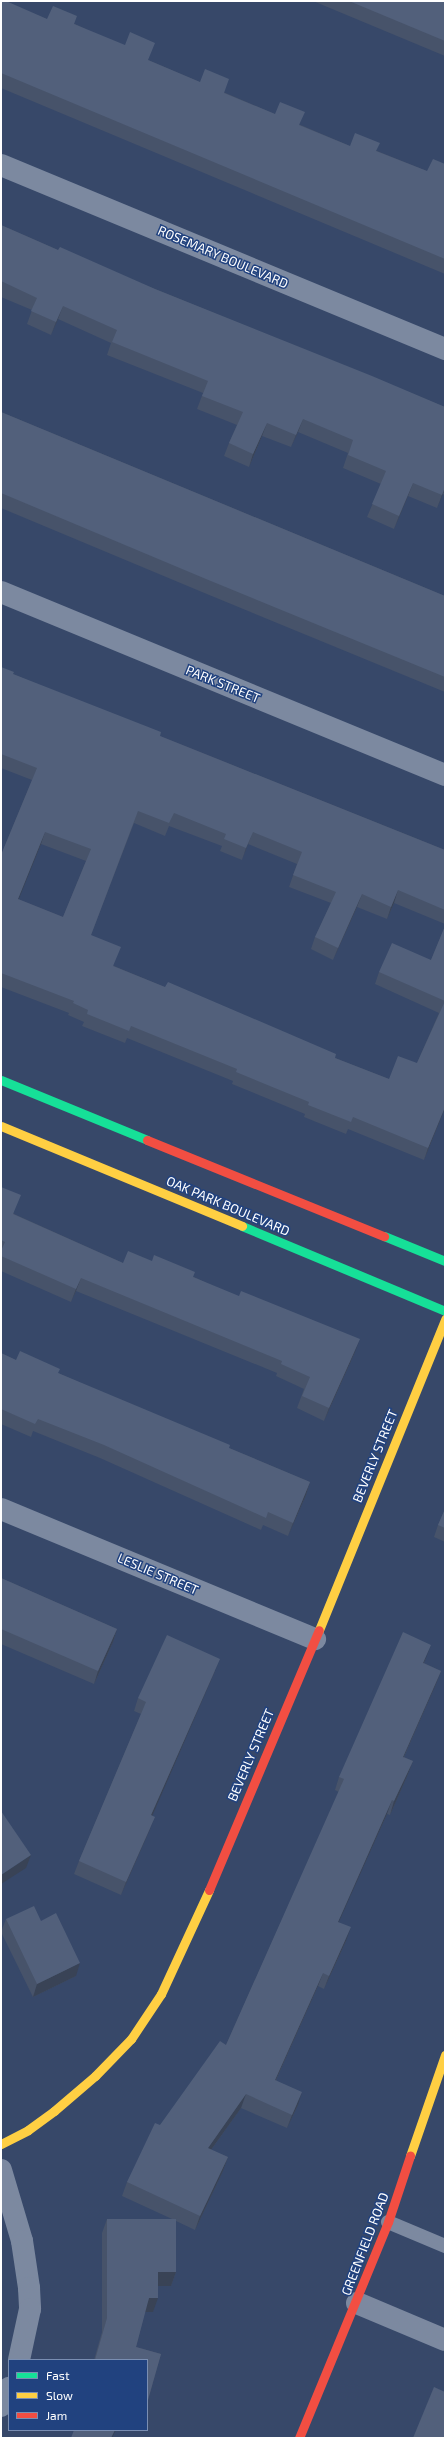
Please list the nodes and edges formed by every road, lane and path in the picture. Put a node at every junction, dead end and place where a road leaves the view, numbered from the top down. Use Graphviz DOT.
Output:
graph roads {
  1 [pos="1,166"];
  2 [pos="445,349"];
  3 [pos="1,592"];
  4 [pos="445,775"];
  5 [pos="1,1080"];
  6 [pos="1,1126"];
  7 [pos="445,1261"];
  8 [pos="445,1311"];
  9 [pos="445,1319"];
  10 [pos="1,1509"];
  11 [pos="315,1639"];
  12 [pos="445,2055"];
  13 [pos="1,2144"];
  14 [pos="1,2170"];
  15 [pos="388,2222"];
  16 [pos="445,2246"];
  17 [pos="357,2303"];
  18 [pos="445,2340"];
  19 [pos="19,2359"];
  20 [pos="8,2390"];
  21 [pos="1,2406"];
  22 [pos="299,2438"];
  1 -- 2 [label="street, ROSEMARY BOULEVARD"];
  3 -- 4 [label="street, PARK STREET"];
  5 -- 7 [label="street"];
  6 -- 8 [label="street, OAK PARK BOULEVARD"];
  9 -- 11 [label="street, BEVERLY STREET"];
  10 -- 11 [label="street, LESLIE STREET"];
  11 -- 13 [label="street, BEVERLY STREET"];
  12 -- 15 [label="street, GREENFIELD ROAD"];
  14 -- 19 [label="street"];
  15 -- 16 [label="lane"];
  15 -- 17 [label="street, GREENFIELD ROAD"];
  17 -- 18 [label="street"];
  17 -- 22 [label="street, GREENFIELD ROAD"];
  20 -- 21 [label="street"];
}
